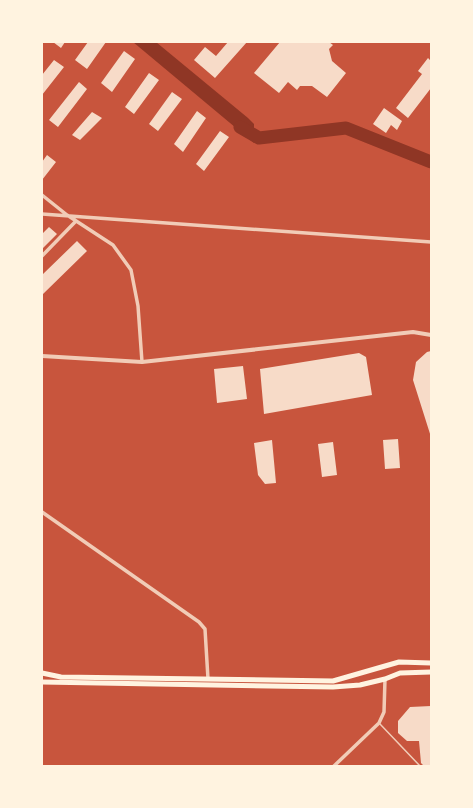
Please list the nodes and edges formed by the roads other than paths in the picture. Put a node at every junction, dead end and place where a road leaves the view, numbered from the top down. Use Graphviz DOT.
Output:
graph roads {
  1 [pos="42,196"];
  2 [pos="42,214"];
  3 [pos="67,215"];
  4 [pos="76,221"];
  5 [pos="431,242"];
  6 [pos="42,256"];
  7 [pos="431,335"];
  8 [pos="42,356"];
  9 [pos="142,362"];
  10 [pos="42,512"];
  11 [pos="431,663"];
  12 [pos="431,672"];
  13 [pos="42,673"];
  14 [pos="208,679"];
  15 [pos="384,679"];
  16 [pos="42,682"];
  17 [pos="379,723"];
  18 [pos="334,766"];
  19 [pos="420,766"];
  1 -- 3 [label="street"];
  2 -- 3 [label="street"];
  3 -- 4 [label="street"];
  3 -- 5 [label="street"];
  4 -- 6 [label="street"];
  4 -- 9 [label="street"];
  7 -- 9 [label="street"];
  8 -- 9 [label="street"];
  10 -- 14 [label="street"];
  11 -- 14 [label="main road"];
  12 -- 15 [label="main road"];
  13 -- 14 [label="main road"];
  15 -- 16 [label="main road"];
  15 -- 17 [label="street"];
  17 -- 18 [label="street"];
  17 -- 19 [label="lane"];
}
